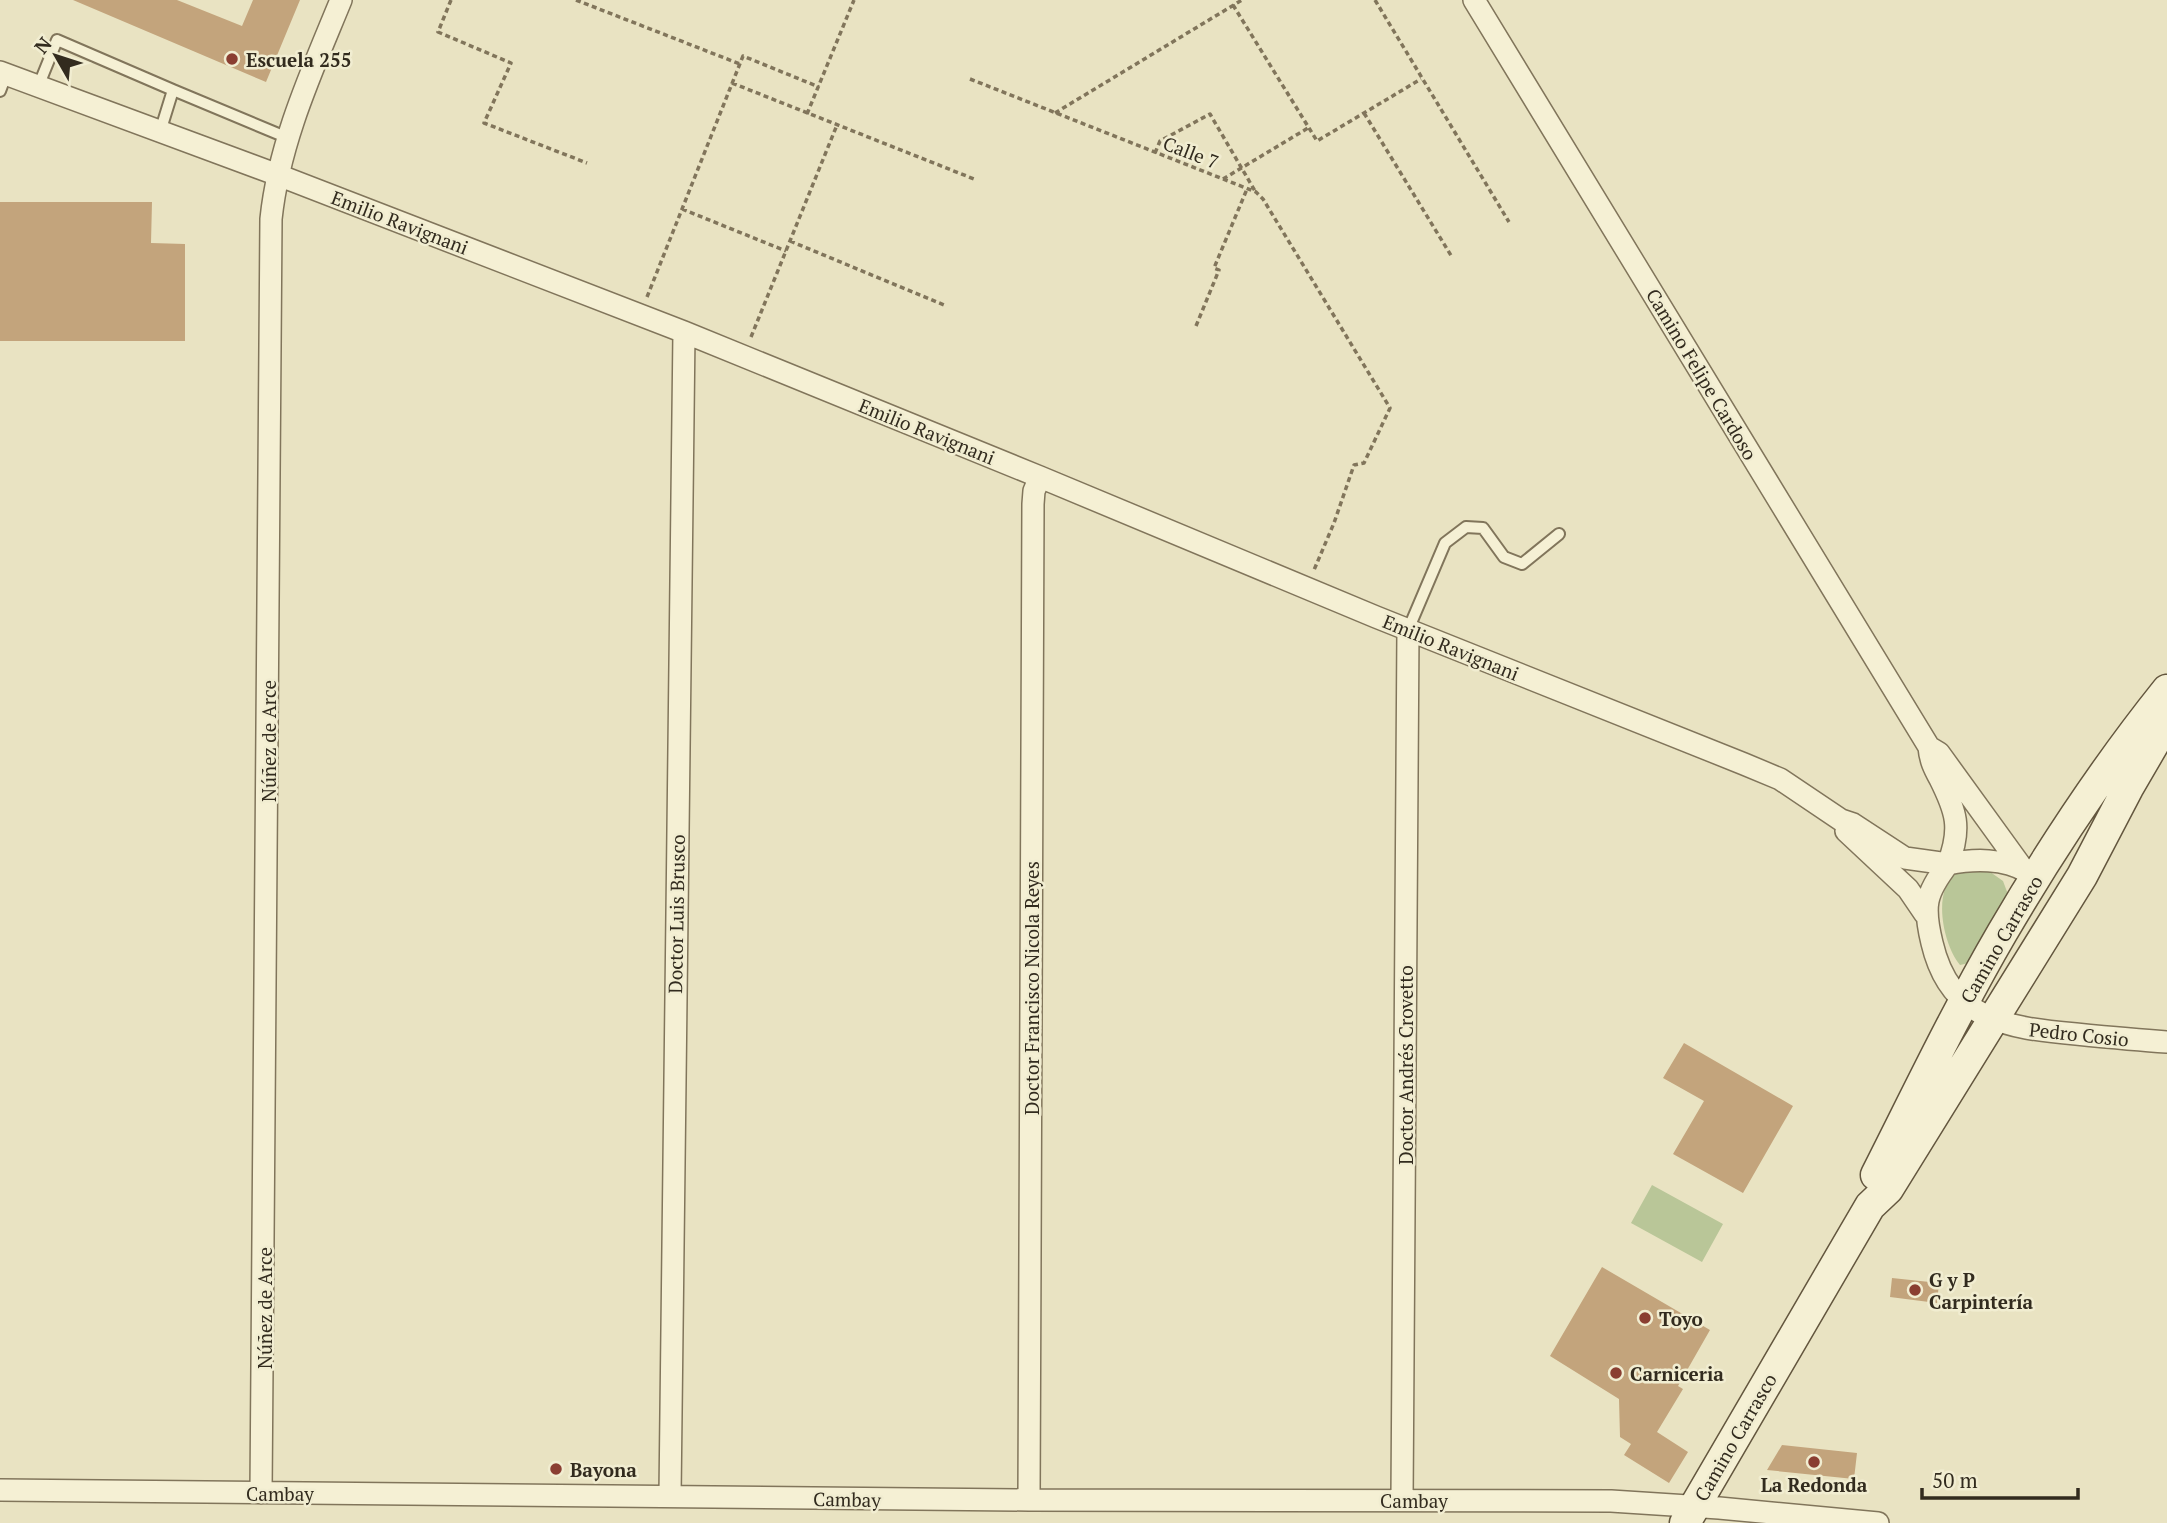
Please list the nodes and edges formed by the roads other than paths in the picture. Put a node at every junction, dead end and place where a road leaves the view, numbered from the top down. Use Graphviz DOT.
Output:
graph roads {
  1 [pos="341,0"];
  2 [pos="1474,0"];
  3 [pos="2,79"];
  4 [pos="38,87"];
  5 [pos="173,90"];
  6 [pos="160,132"];
  7 [pos="288,138"];
  8 [pos="278,175"];
  9 [pos="684,332"];
  10 [pos="1040,477"];
  11 [pos="1559,534"];
  12 [pos="1408,630"];
  13 [pos="2167,690"];
  14 [pos="2167,721"];
  15 [pos="1929,747"];
  16 [pos="1841,820"];
  17 [pos="1948,864"];
  18 [pos="2029,874"];
  19 [pos="1925,914"];
  20 [pos="1964,1002"];
  21 [pos="1993,1018"];
  22 [pos="2167,1042"];
  23 [pos="1870,1206"];
  24 [pos="0,1490"];
  25 [pos="261,1493"];
  26 [pos="670,1496"];
  27 [pos="1029,1500"];
  28 [pos="1402,1500"];
  29 [pos="1690,1515"];
  30 [pos="1878,1523"];
  1 -- 7 [label="street, Núñez de Arce"];
  2 -- 15 [label="street, Camino Felipe Cardoso"];
  3 -- 4 [label="street, Emilio Ravignani"];
  4 -- 5 [label="lane"];
  4 -- 6 [label="street, Emilio Ravignani"];
  5 -- 6 [label="lane"];
  5 -- 7 [label="lane"];
  6 -- 8 [label="street, Emilio Ravignani"];
  7 -- 8 [label="street, Núñez de Arce"];
  8 -- 9 [label="street, Emilio Ravignani"];
  8 -- 25 [label="street, Núñez de Arce"];
  9 -- 10 [label="street, Emilio Ravignani"];
  9 -- 26 [label="street, Doctor Luis Brusco"];
  10 -- 12 [label="street, Emilio Ravignani"];
  10 -- 27 [label="street, Doctor Francisco Nicola Reyes"];
  11 -- 12 [label="lane"];
  12 -- 16 [label="street, Emilio Ravignani"];
  12 -- 28 [label="street, Doctor Andrés Crovetto"];
  13 -- 18 [label="main road, Camino Carrasco"];
  14 -- 21 [label="main road, Camino Carrasco"];
  15 -- 17 [label="street, Camino Felipe Cardoso"];
  15 -- 18 [label="street, Camino Felipe Cardoso"];
  16 -- 17 [label="street, Emilio Ravignani"];
  16 -- 19 [label="street, Emilio Ravignani"];
  17 -- 18 [label="street, Emilio Ravignani"];
  17 -- 19 [label="street, Emilio Ravignani"];
  18 -- 20 [label="main road, Camino Carrasco"];
  18 -- 21 [label="main road"];
  19 -- 20 [label="street, Emilio Ravignani"];
  20 -- 21 [label="street, Emilio Ravignani"];
  20 -- 23 [label="main road, Camino Carrasco"];
  21 -- 22 [label="street, Pedro Cosio"];
  21 -- 23 [label="main road, Camino Carrasco"];
  23 -- 29 [label="main road, Camino Carrasco"];
  24 -- 25 [label="street, Cambay"];
  25 -- 26 [label="street, Cambay"];
  26 -- 27 [label="street, Cambay"];
  27 -- 28 [label="street, Cambay"];
  28 -- 29 [label="street, Cambay"];
  29 -- 30 [label="street, Cambay"];
}
